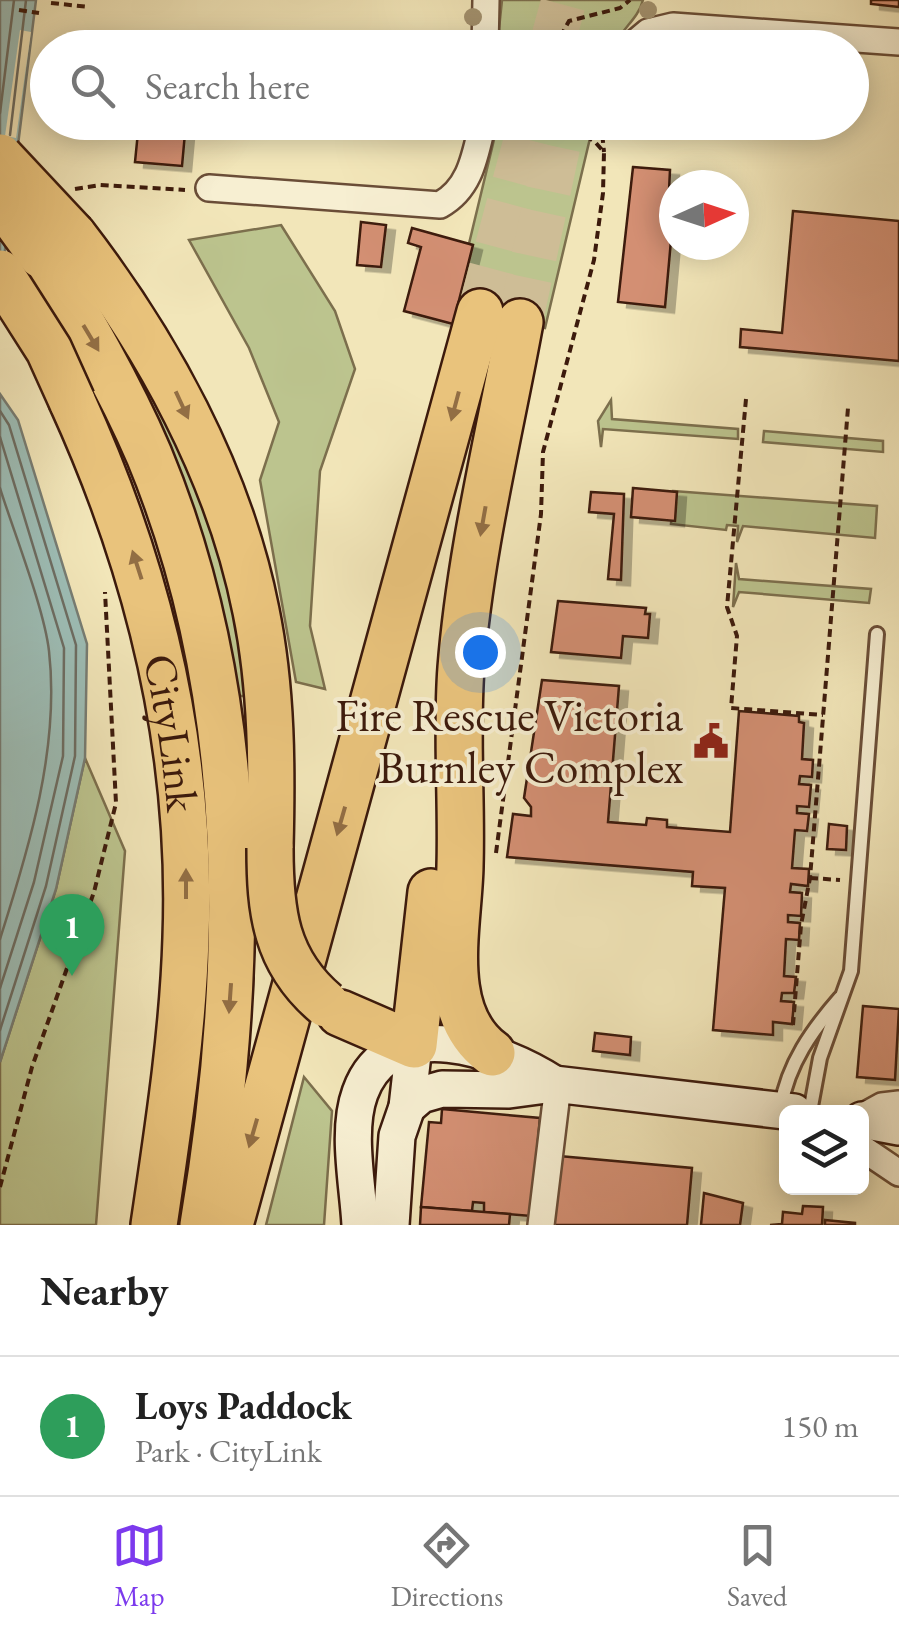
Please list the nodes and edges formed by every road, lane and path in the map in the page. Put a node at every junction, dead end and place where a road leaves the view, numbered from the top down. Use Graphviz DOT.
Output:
graph roads {
  1 [pos="486,0"];
  2 [pos="630,0"];
  3 [pos="51,3"];
  4 [pos="89,8"];
  5 [pos="19,10"];
  6 [pos="39,12"];
  7 [pos="485,30"];
  8 [pos="564,30"];
  9 [pos="656,30"];
  10 [pos="730,30"];
  11 [pos="869,40"];
  12 [pos="899,42"];
  13 [pos="478,140"];
  14 [pos="590,140"];
  15 [pos="603,140"];
  16 [pos="604,152"];
  17 [pos="0,157"];
  18 [pos="210,188"];
  19 [pos="0,199"];
  20 [pos="57,245"];
  21 [pos="0,273"];
  22 [pos="746,400"];
  23 [pos="848,408"];
  24 [pos="104,578"];
  25 [pos="732,622"];
  26 [pos="740,622"];
  27 [pos="877,634"];
  28 [pos="823,715"];
  29 [pos="456,763"];
  30 [pos="495,856"];
  31 [pos="810,878"];
  32 [pos="857,882"];
  33 [pos="186,938"];
  34 [pos="847,988"];
  35 [pos="793,1030"];
  36 [pos="397,1053"];
  37 [pos="492,1053"];
  38 [pos="556,1084"];
  39 [pos="899,1104"];
  40 [pos="794,1105"];
  41 [pos="797,1105"];
  42 [pos="408,1107"];
  43 [pos="779,1110"];
  44 [pos="869,1114"];
  45 [pos="869,1121"];
  46 [pos="899,1128"];
  47 [pos="869,1153"];
  48 [pos="899,1173"];
  49 [pos="0,1187"];
  50 [pos="126,1225"];
  51 [pos="154,1225"];
  52 [pos="203,1225"];
  53 [pos="230,1225"];
  54 [pos="360,1225"];
  55 [pos="391,1225"];
  56 [pos="541,1225"];
  1 -- 7 [label="street"];
  2 -- 8 [label="path"];
  3 -- 4 [label="path"];
  5 -- 6 [label="path"];
  9 -- 10 [label="street"];
  11 -- 12 [label="street"];
  13 -- 18 [label="street"];
  14 -- 16 [label="path"];
  15 -- 16 [label="path"];
  16 -- 30 [label="path"];
  17 -- 20 [label="highway, bridge"];
  19 -- 20 [label="highway, bridge"];
  20 -- 36 [label="highway, one-way, bridge"];
  20 -- 52 [label="highway, one-way"];
  33 -- 21 [label="highway, CityLink, one-way, bridge"];
  22 -- 25 [label="path"];
  23 -- 28 [label="path"];
  24 -- 49 [label="path"];
  25 -- 26 [label="path"];
  25 -- 28 [label="path"];
  27 -- 32 [label="lane"];
  28 -- 31 [label="path"];
  29 -- 36 [label="highway"];
  29 -- 37 [label="highway"];
  29 -- 53 [label="highway"];
  31 -- 32 [label="path"];
  31 -- 35 [label="path"];
  32 -- 34 [label="lane"];
  33 -- 50 [label="highway"];
  33 -- 51 [label="highway, CityLink"];
  34 -- 40 [label="lane"];
  34 -- 41 [label="lane"];
  36 -- 37 [label="main road"];
  36 -- 42 [label="main road"];
  36 -- 54 [label="main road"];
  37 -- 38 [label="main road"];
  38 -- 42 [label="main road"];
  38 -- 43 [label="main road"];
  38 -- 56 [label="street"];
  39 -- 44 [label="street"];
  42 -- 55 [label="main road"];
  45 -- 46 [label="main road"];
  47 -- 48 [label="street"];
}
